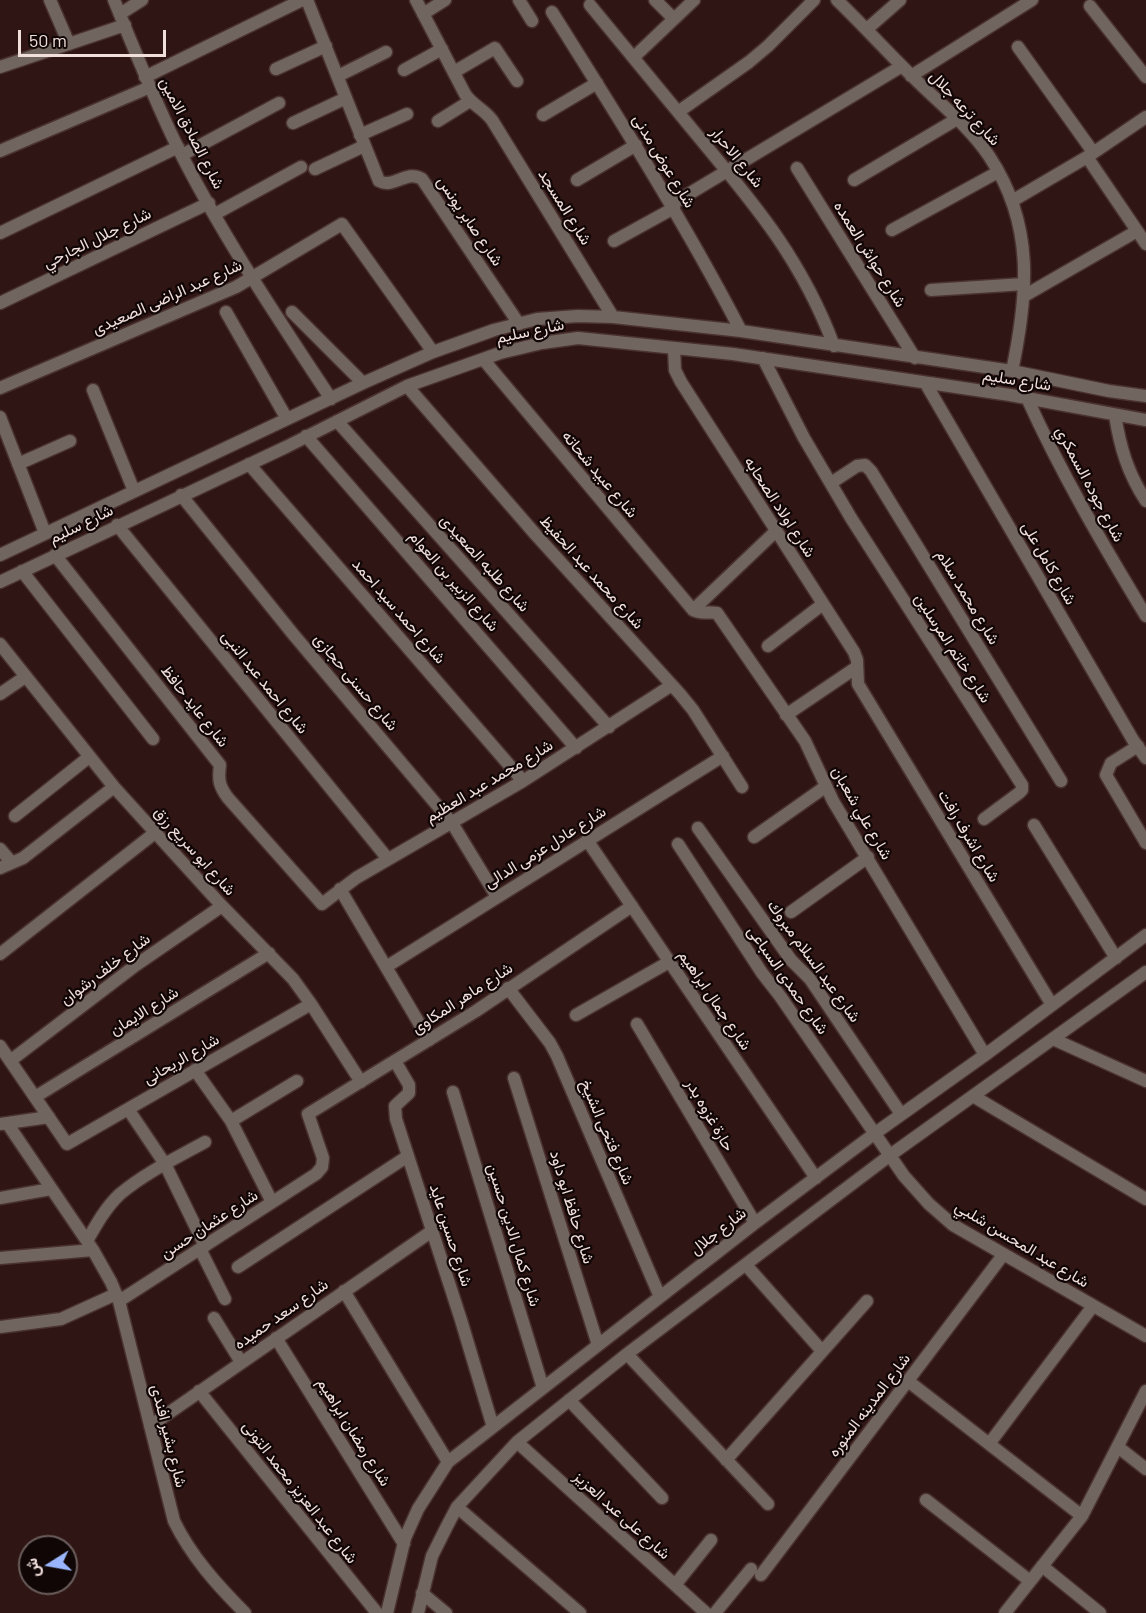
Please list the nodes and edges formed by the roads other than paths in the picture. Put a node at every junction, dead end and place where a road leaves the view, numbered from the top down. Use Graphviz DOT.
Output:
graph roads {
  1 [pos="50,0"];
  2 [pos="114,0"];
  3 [pos="142,0"];
  4 [pos="302,0"];
  5 [pos="307,0"];
  6 [pos="416,0"];
  7 [pos="445,0"];
  8 [pos="519,0"];
  9 [pos="655,0"];
  10 [pos="694,0"];
  11 [pos="814,0"];
  12 [pos="837,0"];
  13 [pos="900,0"];
  14 [pos="1032,0"];
  15 [pos="590,5"];
  16 [pos="1090,6"];
  17 [pos="552,12"];
  18 [pos="423,14"];
  19 [pos="674,19"];
  20 [pos="122,20"];
  21 [pos="532,21"];
  22 [pos="867,29"];
  23 [pos="69,44"];
  24 [pos="326,46"];
  25 [pos="1018,46"];
  26 [pos="442,49"];
  27 [pos="386,52"];
  28 [pos="634,57"];
  29 [pos="902,66"];
  30 [pos="0,67"];
  31 [pos="276,69"];
  32 [pos="404,70"];
  33 [pos="454,72"];
  34 [pos="911,75"];
  35 [pos="338,76"];
  36 [pos="1146,77"];
  37 [pos="518,81"];
  38 [pos="148,82"];
  39 [pos="597,83"];
  40 [pos="346,98"];
  41 [pos="470,101"];
  42 [pos="279,103"];
  43 [pos="678,112"];
  44 [pos="407,114"];
  45 [pos="543,114"];
  46 [pos="1146,117"];
  47 [pos="957,119"];
  48 [pos="438,121"];
  49 [pos="293,123"];
  50 [pos="362,140"];
  51 [pos="636,146"];
  52 [pos="0,151"];
  53 [pos="180,151"];
  54 [pos="1090,154"];
  55 [pos="301,166"];
  56 [pos="797,168"];
  57 [pos="315,169"];
  58 [pos="727,171"];
  59 [pos="998,172"];
  60 [pos="577,180"];
  61 [pos="854,180"];
  62 [pos="1012,201"];
  63 [pos="673,206"];
  64 [pos="212,208"];
  65 [pos="892,230"];
  66 [pos="1137,231"];
  67 [pos="0,233"];
  68 [pos="614,241"];
  69 [pos="1146,244"];
  70 [pos="252,278"];
  71 [pos="931,290"];
  72 [pos="1024,290"];
  73 [pos="0,303"];
  74 [pos="226,312"];
  75 [pos="292,312"];
  76 [pos="613,317"];
  77 [pos="519,324"];
  78 [pos="741,331"];
  79 [pos="834,346"];
  80 [pos="674,348"];
  81 [pos="433,352"];
  82 [pos="763,358"];
  83 [pos="915,358"];
  84 [pos="483,359"];
  85 [pos="1012,371"];
  86 [pos="363,383"];
  87 [pos="926,384"];
  88 [pos="407,386"];
  89 [pos="0,388"];
  90 [pos="93,390"];
  91 [pos="1146,396"];
  92 [pos="1027,398"];
  93 [pos="331,399"];
  94 [pos="1115,416"];
  95 [pos="0,417"];
  96 [pos="287,419"];
  97 [pos="1146,420"];
  98 [pos="337,421"];
  99 [pos="306,436"];
  100 [pos="70,441"];
  101 [pos="18,464"];
  102 [pos="249,464"];
  103 [pos="831,483"];
  104 [pos="134,491"];
  105 [pos="181,495"];
  106 [pos="1146,501"];
  107 [pos="117,525"];
  108 [pos="776,531"];
  109 [pos="45,533"];
  110 [pos="0,555"];
  111 [pos="55,555"];
  112 [pos="22,571"];
  113 [pos="0,582"];
  114 [pos="823,604"];
  115 [pos="693,610"];
  116 [pos="1146,616"];
  117 [pos="0,644"];
  118 [pos="768,646"];
  119 [pos="857,668"];
  120 [pos="25,677"];
  121 [pos="858,684"];
  122 [pos="672,685"];
  123 [pos="0,694"];
  124 [pos="786,715"];
  125 [pos="609,727"];
  126 [pos="153,739"];
  127 [pos="1137,746"];
  128 [pos="576,748"];
  129 [pos="723,756"];
  130 [pos="90,757"];
  131 [pos="1146,758"];
  132 [pos="524,781"];
  133 [pos="1061,781"];
  134 [pos="114,787"];
  135 [pos="742,787"];
  136 [pos="825,787"];
  137 [pos="15,816"];
  138 [pos="984,819"];
  139 [pos="452,823"];
  140 [pos="1034,825"];
  141 [pos="698,828"];
  142 [pos="156,832"];
  143 [pos="754,837"];
  144 [pos="587,840"];
  145 [pos="1146,843"];
  146 [pos="678,844"];
  147 [pos="0,849"];
  148 [pos="868,857"];
  149 [pos="388,860"];
  150 [pos="6,866"];
  151 [pos="340,889"];
  152 [pos="497,897"];
  153 [pos="322,904"];
  154 [pos="222,906"];
  155 [pos="632,906"];
  156 [pos="791,912"];
  157 [pos="1146,935"];
  158 [pos="269,953"];
  159 [pos="0,954"];
  160 [pos="1116,958"];
  161 [pos="669,962"];
  162 [pos="386,968"];
  163 [pos="1146,972"];
  164 [pos="508,988"];
  165 [pos="311,1004"];
  166 [pos="1052,1005"];
  167 [pos="576,1015"];
  168 [pos="637,1024"];
  169 [pos="1053,1039"];
  170 [pos="429,1040"];
  171 [pos="0,1046"];
  172 [pos="985,1055"];
  173 [pos="10,1061"];
  174 [pos="395,1061"];
  175 [pos="195,1070"];
  176 [pos="514,1078"];
  177 [pos="297,1081"];
  178 [pos="361,1082"];
  179 [pos="1146,1082"];
  180 [pos="453,1092"];
  181 [pos="972,1096"];
  182 [pos="35,1097"];
  183 [pos="128,1109"];
  184 [pos="901,1114"];
  185 [pos="49,1117"];
  186 [pos="231,1121"];
  187 [pos="3,1124"];
  188 [pos="874,1134"];
  189 [pos="205,1142"];
  190 [pos="408,1156"];
  191 [pos="890,1156"];
  192 [pos="165,1164"];
  193 [pos="316,1174"];
  194 [pos="816,1178"];
  195 [pos="51,1189"];
  196 [pos="0,1198"];
  197 [pos="1146,1199"];
  198 [pos="272,1203"];
  199 [pos="755,1223"];
  200 [pos="432,1231"];
  201 [pos="90,1245"];
  202 [pos="202,1248"];
  203 [pos="1003,1255"];
  204 [pos="0,1258"];
  205 [pos="746,1265"];
  206 [pos="238,1267"];
  207 [pos="344,1291"];
  208 [pos="660,1297"];
  209 [pos="117,1298"];
  210 [pos="225,1299"];
  211 [pos="867,1301"];
  212 [pos="1093,1306"];
  213 [pos="214,1318"];
  214 [pos="0,1327"];
  215 [pos="1146,1336"];
  216 [pos="276,1338"];
  217 [pos="598,1345"];
  218 [pos="822,1352"];
  219 [pos="627,1354"];
  220 [pos="241,1362"];
  221 [pos="908,1381"];
  222 [pos="543,1388"];
  223 [pos="1146,1390"];
  224 [pos="199,1391"];
  225 [pos="569,1400"];
  226 [pos="150,1426"];
  227 [pos="494,1427"];
  228 [pos="517,1442"];
  229 [pos="989,1444"];
  230 [pos="1118,1447"];
  231 [pos="726,1460"];
  232 [pos="448,1462"];
  233 [pos="1146,1469"];
  234 [pos="662,1498"];
  235 [pos="926,1500"];
  236 [pos="768,1504"];
  237 [pos="458,1508"];
  238 [pos="1082,1516"];
  239 [pos="711,1540"];
  240 [pos="404,1544"];
  241 [pos="1042,1566"];
  242 [pos="1030,1581"];
  243 [pos="675,1585"];
  244 [pos="422,1593"];
  245 [pos="244,1613"];
  246 [pos="377,1613"];
  247 [pos="387,1613"];
  248 [pos="418,1613"];
  249 [pos="446,1613"];
  250 [pos="580,1613"];
  251 [pos="706,1613"];
  252 [pos="715,1613"];
  253 [pos="1005,1613"];
  254 [pos="1100,1613"];
  1 -- 23 [label="street"];
  2 -- 20 [label="street, شارع الصادق الامين"];
  3 -- 20 [label="street"];
  4 -- 38 [label="street"];
  5 -- 24 [label="street"];
  6 -- 18 [label="street"];
  7 -- 18 [label="street"];
  8 -- 21 [label="street"];
  9 -- 19 [label="street"];
  10 -- 19 [label="street"];
  11 -- 43 [label="street"];
  12 -- 22 [label="street, شارع ترعه جلال"];
  13 -- 22 [label="street"];
  14 -- 34 [label="street"];
  15 -- 28 [label="street, شارع الاحرار"];
  16 -- 36 [label="street"];
  17 -- 39 [label="street, شارع عوض مدنى"];
  18 -- 26 [label="street"];
  19 -- 28 [label="street"];
  20 -- 23 [label="street"];
  20 -- 38 [label="street, شارع الصادق الامين"];
  22 -- 29 [label="street, شارع ترعه جلال"];
  23 -- 30 [label="street"];
  24 -- 31 [label="street"];
  24 -- 35 [label="street"];
  25 -- 54 [label="street"];
  26 -- 32 [label="street"];
  26 -- 33 [label="street"];
  27 -- 35 [label="street"];
  28 -- 43 [label="street, شارع الاحرار"];
  29 -- 34 [label="street, شارع ترعه جلال"];
  29 -- 58 [label="street"];
  33 -- 37 [label="street"];
  33 -- 41 [label="street"];
  34 -- 47 [label="street, شارع ترعه جلال"];
  35 -- 40 [label="street"];
  38 -- 52 [label="street"];
  38 -- 53 [label="street, شارع الصادق الامين"];
  39 -- 45 [label="street"];
  39 -- 51 [label="street, شارع عوض مدنى"];
  40 -- 49 [label="street"];
  40 -- 50 [label="street"];
  41 -- 48 [label="street"];
  41 -- 76 [label="street, شارع المسجد"];
  42 -- 53 [label="street"];
  43 -- 58 [label="street, شارع الاحرار"];
  44 -- 50 [label="street"];
  46 -- 54 [label="street"];
  47 -- 59 [label="street, شارع ترعه جلال"];
  47 -- 61 [label="street"];
  50 -- 57 [label="street"];
  50 -- 77 [label="street, شارع صابر يونس"];
  51 -- 60 [label="street"];
  51 -- 63 [label="street, شارع عوض مدنى"];
  53 -- 64 [label="street, شارع الصادق الامين"];
  53 -- 67 [label="street"];
  54 -- 62 [label="street"];
  54 -- 66 [label="street"];
  55 -- 64 [label="street, شارع جلال الجارحي"];
  56 -- 83 [label="street, شارع حواش العمده"];
  58 -- 63 [label="street"];
  58 -- 79 [label="street, شارع الاحرار"];
  59 -- 62 [label="street, شارع ترعه جلال"];
  59 -- 65 [label="street"];
  62 -- 72 [label="street, شارع ترعه جلال"];
  63 -- 68 [label="street"];
  63 -- 78 [label="street, شارع عوض مدنى"];
  64 -- 70 [label="street, شارع الصادق الامين"];
  64 -- 73 [label="street, شارع جلال الجارحي"];
  66 -- 69 [label="street"];
  66 -- 72 [label="street"];
  70 -- 81 [label="street, شارع عبد الراضى الصعيدى"];
  70 -- 89 [label="street, شارع عبد الراضى الصعيدى"];
  70 -- 93 [label="street, شارع الصادق الامين"];
  71 -- 72 [label="street"];
  72 -- 85 [label="street, شارع ترعه جلال"];
  74 -- 96 [label="street"];
  75 -- 86 [label="street"];
  76 -- 77 [label="street, شارع سليم"];
  76 -- 78 [label="street, شارع سليم"];
  77 -- 81 [label="street, شارع سليم"];
  78 -- 79 [label="street, شارع سليم"];
  79 -- 83 [label="street, شارع سليم"];
  80 -- 82 [label="street, شارع سليم"];
  80 -- 84 [label="street, شارع سليم"];
  80 -- 108 [label="street, شارع اولاد الصحابه"];
  81 -- 86 [label="street, شارع سليم"];
  82 -- 87 [label="street, شارع سليم"];
  82 -- 103 [label="street, شارع خاتم المرسلين"];
  83 -- 85 [label="street, شارع سليم"];
  84 -- 88 [label="street, شارع سليم"];
  84 -- 115 [label="street, شارع عبيد شحاته"];
  85 -- 91 [label="street, شارع سليم"];
  86 -- 93 [label="street, شارع سليم"];
  87 -- 92 [label="street, شارع سليم"];
  87 -- 127 [label="street, شارع كامل على"];
  88 -- 98 [label="street, شارع سليم"];
  88 -- 122 [label="street, شارع محمد عبد الحفيظ"];
  90 -- 104 [label="street"];
  92 -- 94 [label="street, شارع سليم"];
  92 -- 116 [label="street, شارع جوده السمكري"];
  93 -- 96 [label="street, شارع سليم"];
  94 -- 97 [label="street, شارع سليم"];
  94 -- 106 [label="street"];
  95 -- 101 [label="street"];
  96 -- 104 [label="street, شارع سليم"];
  98 -- 99 [label="street, شارع سليم"];
  98 -- 125 [label="street, شارع طلبه الصعيدى"];
  99 -- 102 [label="street, شارع سليم"];
  99 -- 128 [label="street, شارع الزبير بن العوام"];
  100 -- 101 [label="street"];
  101 -- 109 [label="street"];
  102 -- 105 [label="street, شارع سليم"];
  102 -- 132 [label="street, شارع احمد سيد احمد"];
  103 -- 133 [label="street, شارع محمد سلام"];
  103 -- 138 [label="street, شارع خاتم المرسلين"];
  104 -- 109 [label="street, شارع سليم"];
  105 -- 107 [label="street, شارع سليم"];
  105 -- 139 [label="street, شارع حسنى حجازى"];
  107 -- 111 [label="street, شارع سليم"];
  107 -- 149 [label="street, شارع احمد عبد النبى"];
  108 -- 114 [label="street, شارع اولاد الصحابه"];
  108 -- 115 [label="street"];
  109 -- 110 [label="street, شارع سليم"];
  111 -- 112 [label="street, شارع سليم"];
  111 -- 153 [label="street, شارع عايد حافظ"];
  112 -- 113 [label="street, شارع سليم"];
  112 -- 126 [label="street"];
  114 -- 118 [label="street"];
  114 -- 119 [label="street, شارع اولاد الصحابه"];
  115 -- 124 [label="street, شارع علي شعبان"];
  117 -- 120 [label="street, شارع ابو سريع رزق"];
  119 -- 121 [label="street, شارع اولاد الصحابه"];
  119 -- 124 [label="street"];
  120 -- 123 [label="street"];
  120 -- 130 [label="street, شارع ابو سريع رزق"];
  121 -- 166 [label="street, شارع اشرف رافت"];
  122 -- 125 [label="street, شارع محمد عبد العظيم"];
  122 -- 129 [label="street, شارع محمد عبد الحفيظ"];
  124 -- 136 [label="street, شارع علي شعبان"];
  125 -- 128 [label="street, شارع محمد عبد العظيم"];
  127 -- 131 [label="street, شارع كامل على"];
  127 -- 145 [label="street"];
  128 -- 132 [label="street, شارع محمد عبد العظيم"];
  129 -- 135 [label="street, شارع محمد عبد الحفيظ"];
  129 -- 144 [label="street, شارع عادل عزمى الدالى"];
  130 -- 134 [label="street, شارع ابو سريع رزق"];
  130 -- 137 [label="street"];
  132 -- 139 [label="street, شارع محمد عبد العظيم"];
  134 -- 142 [label="street, شارع ابو سريع رزق"];
  134 -- 150 [label="street"];
  136 -- 143 [label="street"];
  136 -- 148 [label="street, شارع علي شعبان"];
  139 -- 149 [label="street, شارع محمد عبد العظيم"];
  139 -- 152 [label="street, شارع حسنى حجازى"];
  140 -- 160 [label="street"];
  141 -- 184 [label="street, شارع عبد السلام مبروك"];
  142 -- 154 [label="street, شارع ابو سريع رزق"];
  142 -- 159 [label="street"];
  144 -- 152 [label="street, شارع عادل عزمى الدالى"];
  144 -- 155 [label="street, شارع جمال ابراهيم"];
  146 -- 188 [label="street, شارع حمدى السباعى"];
  147 -- 150 [label="street"];
  148 -- 156 [label="street"];
  148 -- 172 [label="street, شارع علي شعبان"];
  149 -- 151 [label="street, شارع محمد عبد العظيم"];
  151 -- 153 [label="street, شارع محمد عبد العظيم"];
  151 -- 162 [label="street"];
  152 -- 162 [label="street, شارع عادل عزمى الدالى"];
  154 -- 158 [label="street, شارع ابو سريع رزق"];
  154 -- 173 [label="street, شارع خلف رشوان"];
  155 -- 161 [label="street, شارع جمال ابراهيم"];
  155 -- 164 [label="street, شارع ماهر المكاوى"];
  157 -- 160 [label="street, شارع جلال"];
  158 -- 165 [label="street, شارع ابو سريع رزق"];
  158 -- 182 [label="street, شارع الايمان"];
  160 -- 166 [label="street, شارع جلال"];
  161 -- 167 [label="street"];
  161 -- 194 [label="street, شارع جمال ابراهيم"];
  162 -- 170 [label="street"];
  163 -- 169 [label="street"];
  164 -- 170 [label="street, شارع ماهر المكاوى"];
  164 -- 208 [label="street, شارع فتحى الشيخ"];
  165 -- 175 [label="street, شارع الريحانى"];
  165 -- 178 [label="street, شارع ابو سريع رزق"];
  166 -- 172 [label="street, شارع جلال"];
  168 -- 199 [label="street, حارة غزوه بدر"];
  169 -- 179 [label="street"];
  169 -- 181 [label="street"];
  170 -- 174 [label="street, شارع ماهر المكاوى"];
  171 -- 173 [label="street"];
  172 -- 184 [label="street, شارع جلال"];
  173 -- 182 [label="street"];
  174 -- 178 [label="street, شارع ماهر المكاوى"];
  174 -- 190 [label="street, شارع حسين عايد"];
  175 -- 183 [label="street, شارع الريحانى"];
  175 -- 186 [label="street"];
  176 -- 217 [label="street, شارع حافظ ابو داود"];
  177 -- 186 [label="street"];
  178 -- 193 [label="street, شارع ماهر المكاوى"];
  180 -- 222 [label="street, شارع كمال الدين حسين"];
  181 -- 191 [label="street"];
  181 -- 197 [label="street"];
  182 -- 185 [label="street"];
  183 -- 185 [label="street, شارع الريحانى"];
  183 -- 192 [label="street"];
  184 -- 188 [label="street, شارع جلال"];
  185 -- 187 [label="street"];
  186 -- 198 [label="street"];
  187 -- 195 [label="street, شارع بشير افندى"];
  188 -- 191 [label="street, شارع عبد المحسن شلبي"];
  188 -- 194 [label="street, شارع جلال"];
  189 -- 192 [label="street"];
  190 -- 200 [label="street, شارع حسين عايد"];
  190 -- 206 [label="street"];
  191 -- 203 [label="street, شارع عبد المحسن شلبي"];
  191 -- 205 [label="street"];
  192 -- 201 [label="street"];
  192 -- 202 [label="street"];
  193 -- 198 [label="street, شارع عثمان حسن"];
  194 -- 199 [label="street, شارع جلال"];
  195 -- 196 [label="street"];
  195 -- 201 [label="street, شارع بشير افندى"];
  198 -- 202 [label="street, شارع عثمان حسن"];
  199 -- 208 [label="street, شارع جلال"];
  200 -- 207 [label="street, شارع سعد حميده"];
  200 -- 227 [label="street, شارع حسين عايد"];
  201 -- 204 [label="street"];
  201 -- 209 [label="street, شارع بشير افندى"];
  202 -- 209 [label="street, شارع عثمان حسن"];
  202 -- 210 [label="street"];
  203 -- 212 [label="street, شارع عبد المحسن شلبي"];
  203 -- 221 [label="street, شارع المدينه المنوره"];
  205 -- 218 [label="street"];
  205 -- 219 [label="street"];
  207 -- 216 [label="street, شارع سعد حميده"];
  207 -- 232 [label="street"];
  208 -- 217 [label="street, شارع جلال"];
  209 -- 214 [label="street, شارع عثمان حسن"];
  209 -- 226 [label="street, شارع بشير افندى"];
  211 -- 218 [label="street"];
  212 -- 215 [label="street, شارع عبد المحسن شلبي"];
  212 -- 229 [label="street"];
  213 -- 220 [label="street"];
  216 -- 220 [label="street, شارع سعد حميده"];
  216 -- 240 [label="street, شارع رمضان ابراهيم"];
  217 -- 222 [label="street, شارع جلال"];
  218 -- 231 [label="street"];
  219 -- 225 [label="street"];
  219 -- 231 [label="street"];
  220 -- 224 [label="street, شارع سعد حميده"];
  221 -- 229 [label="street"];
  221 -- 252 [label="street, شارع المدينه المنوره"];
  222 -- 227 [label="street, شارع جلال"];
  223 -- 230 [label="street"];
  224 -- 226 [label="street, شارع سعد حميده"];
  224 -- 246 [label="street, شارع عبد العزيز محمد التونى"];
  225 -- 228 [label="street"];
  225 -- 234 [label="street"];
  226 -- 245 [label="street, شارع بشير افندى"];
  227 -- 232 [label="street, شارع جلال"];
  228 -- 237 [label="street"];
  228 -- 243 [label="street, شارع على عبد العزيز"];
  229 -- 238 [label="street"];
  230 -- 233 [label="street"];
  230 -- 238 [label="street"];
  231 -- 236 [label="street"];
  232 -- 240 [label="street, شارع جلال"];
  235 -- 242 [label="street"];
  237 -- 244 [label="street"];
  237 -- 250 [label="street"];
  238 -- 241 [label="street"];
  239 -- 243 [label="street"];
  240 -- 247 [label="street, شارع جلال"];
  241 -- 242 [label="street"];
  241 -- 254 [label="street"];
  242 -- 253 [label="street"];
  243 -- 251 [label="street, شارع على عبد العزيز"];
  244 -- 248 [label="street"];
  244 -- 249 [label="street"];
}
